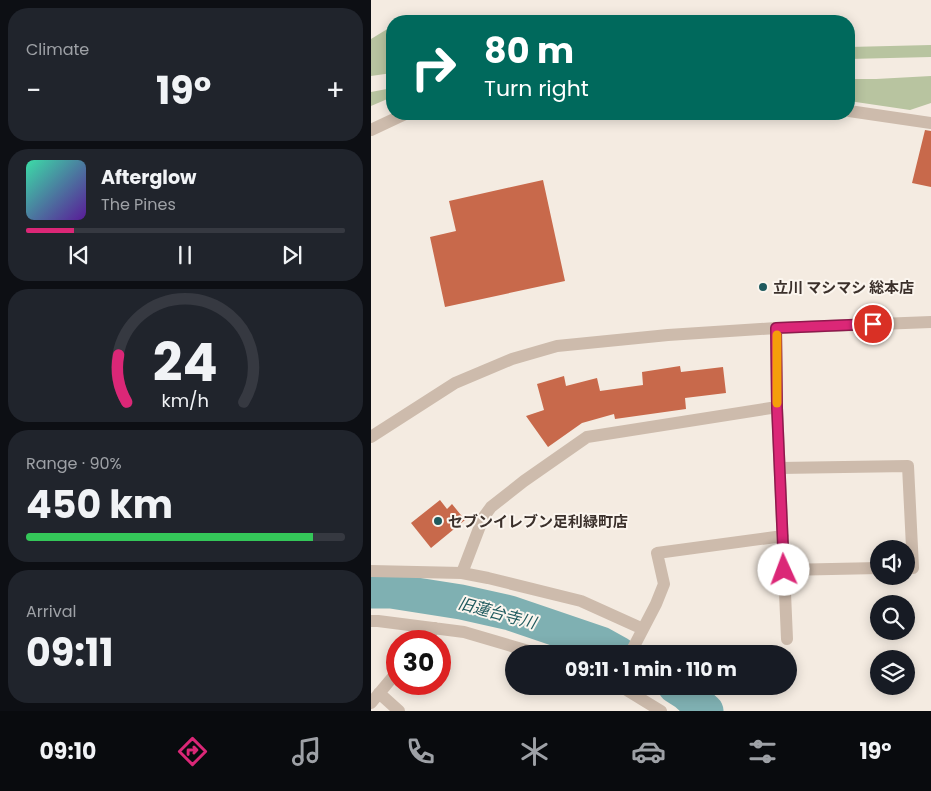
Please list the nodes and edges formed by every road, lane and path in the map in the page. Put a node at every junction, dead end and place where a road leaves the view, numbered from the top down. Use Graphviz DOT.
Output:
graph roads {
  1 [pos="855,112"];
  2 [pos="392,120"];
  3 [pos="931,123"];
  4 [pos="371,130"];
  5 [pos="931,322"];
  6 [pos="776,328"];
  7 [pos="777,408"];
  8 [pos="373,431"];
  9 [pos="780,468"];
  10 [pos="783,536"];
  11 [pos="912,540"];
  12 [pos="870,568"];
  13 [pos="371,570"];
  14 [pos="784,570"];
  15 [pos="461,573"];
  16 [pos="371,621"];
  17 [pos="435,628"];
  18 [pos="641,634"];
  19 [pos="787,639"];
  20 [pos="508,645"];
  21 [pos="635,645"];
  22 [pos="386,685"];
  23 [pos="635,695"];
  24 [pos="375,698"];
  25 [pos="399,711"];
  26 [pos="661,711"];
  1 -- 3 [label="street"];
  2 -- 4 [label="street"];
  5 -- 6 [label="street"];
  6 -- 7 [label="street"];
  6 -- 8 [label="street"];
  7 -- 9 [label="street"];
  7 -- 15 [label="street"];
  9 -- 10 [label="street"];
  9 -- 11 [label="street"];
  10 -- 14 [label="street"];
  10 -- 18 [label="street"];
  12 -- 14 [label="street"];
  13 -- 15 [label="street"];
  14 -- 19 [label="street"];
  15 -- 18 [label="street"];
  16 -- 17 [label="street"];
  17 -- 20 [label="street"];
  18 -- 21 [label="street"];
  22 -- 24 [label="street"];
  23 -- 26 [label="street"];
  24 -- 25 [label="street"];
}
